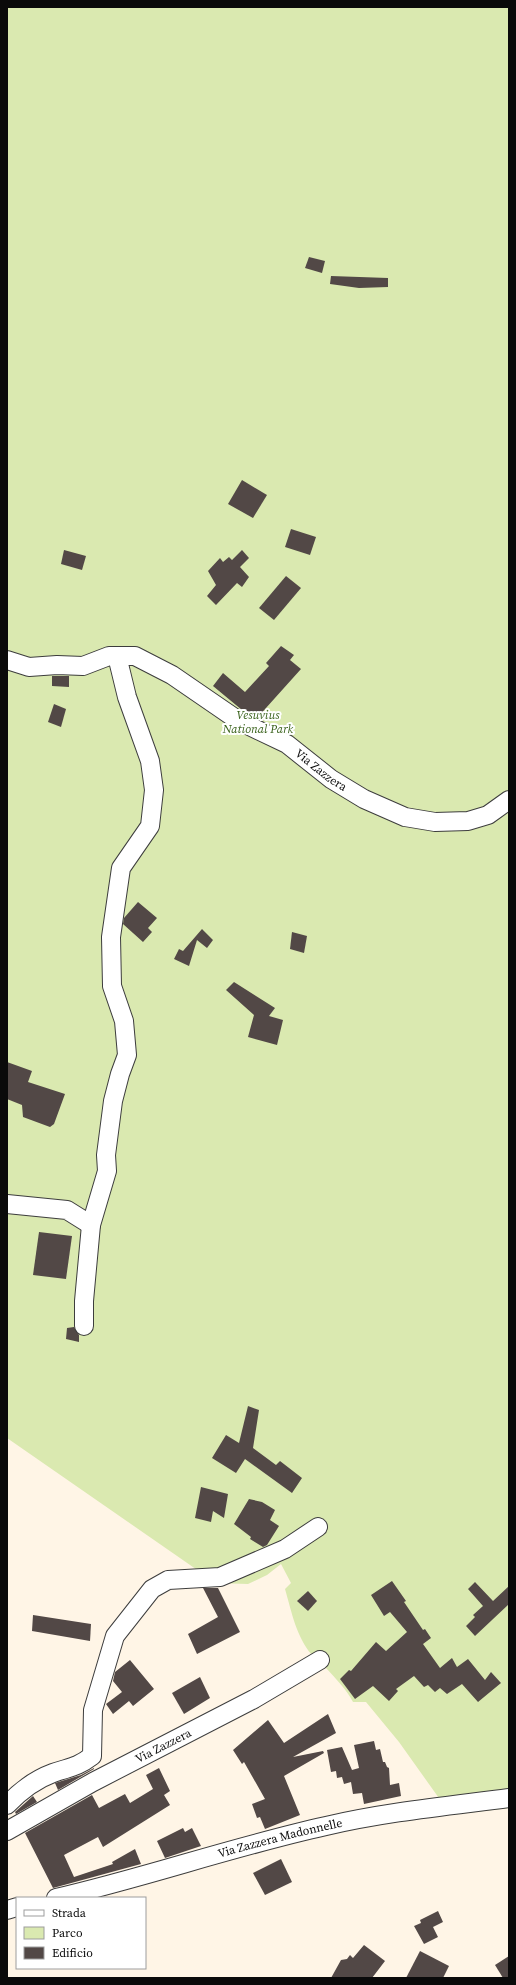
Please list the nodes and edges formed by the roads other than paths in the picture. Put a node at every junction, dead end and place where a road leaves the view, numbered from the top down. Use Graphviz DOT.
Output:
graph roads {
  1 [pos="117,656"];
  2 [pos="7,660"];
  3 [pos="509,800"];
  4 [pos="7,1204"];
  5 [pos="91,1225"];
  6 [pos="84,1326"];
  7 [pos="318,1527"];
  8 [pos="320,1660"];
  9 [pos="509,1798"];
  10 [pos="7,1805"];
  11 [pos="7,1831"];
  12 [pos="61,1897"];
  1 -- 2 [label="street, Via Zazzera"];
  1 -- 3 [label="street, Via Zazzera"];
  1 -- 5 [label="street"];
  4 -- 5 [label="street"];
  5 -- 6 [label="street"];
  7 -- 10 [label="street"];
  8 -- 11 [label="street, Via Zazzera"];
  9 -- 12 [label="street, Via Zazzera Madonnelle"];
}
